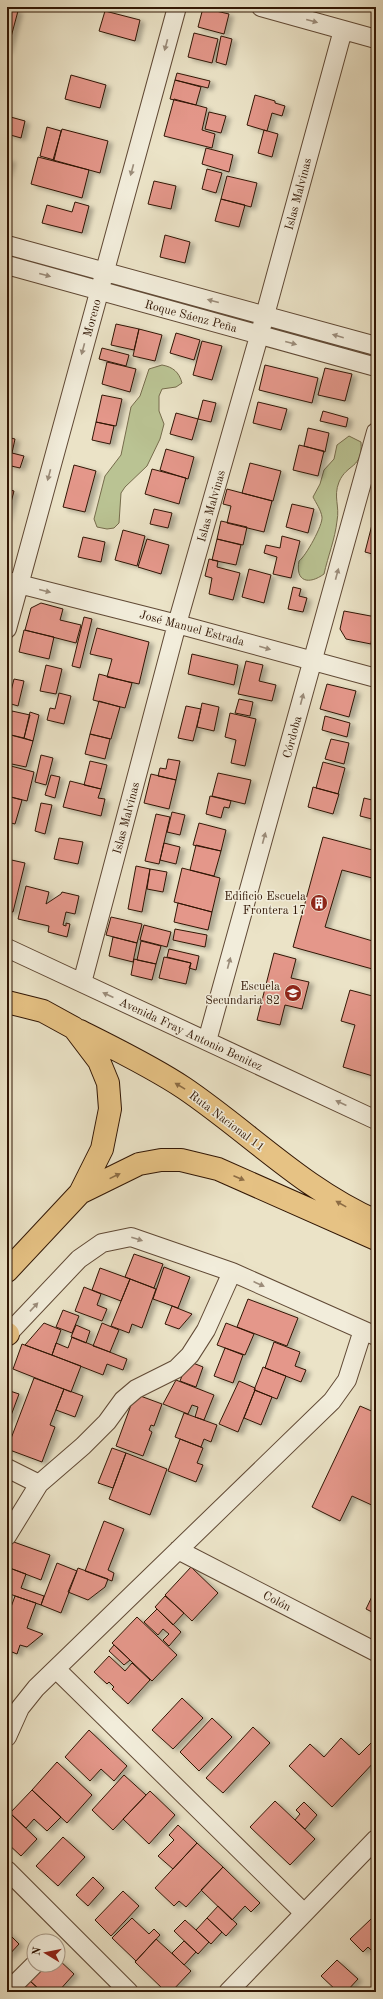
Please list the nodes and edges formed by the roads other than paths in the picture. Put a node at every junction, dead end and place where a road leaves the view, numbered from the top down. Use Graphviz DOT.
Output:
graph roads {
  1 [pos="177,7"];
  2 [pos="261,7"];
  3 [pos="343,30"];
  4 [pos="376,39"];
  5 [pos="7,245"];
  6 [pos="7,265"];
  7 [pos="104,272"];
  8 [pos="99,290"];
  9 [pos="265,316"];
  10 [pos="260,334"];
  11 [pos="376,346"];
  12 [pos="376,366"];
  13 [pos="376,432"];
  14 [pos="13,582"];
  15 [pos="177,624"];
  16 [pos="7,629"];
  17 [pos="313,661"];
  18 [pos="376,678"];
  19 [pos="7,948"];
  20 [pos="82,983"];
  21 [pos="7,1002"];
  22 [pos="74,1028"];
  23 [pos="207,1042"];
  24 [pos="376,1120"];
  25 [pos="80,1193"];
  26 [pos="376,1221"];
  27 [pos="376,1239"];
  28 [pos="7,1271"];
  29 [pos="232,1272"];
  30 [pos="370,1333"];
  31 [pos="7,1335"];
  32 [pos="7,1468"];
  33 [pos="39,1484"];
  34 [pos="7,1536"];
  35 [pos="178,1550"];
  36 [pos="376,1652"];
  37 [pos="56,1669"];
  38 [pos="7,1737"];
  39 [pos="376,1839"];
  40 [pos="7,1870"];
  41 [pos="304,1914"];
  42 [pos="60,1933"];
  43 [pos="66,1939"];
  44 [pos="26,1973"];
  45 [pos="7,1992"];
  46 [pos="129,1992"];
  47 [pos="228,1992"];
  1 -- 7 [label="street, Moreno, one-way"];
  2 -- 3 [label="street, one-way"];
  3 -- 4 [label="street"];
  3 -- 9 [label="street, Islas Malvinas"];
  5 -- 7 [label="street, Roque Sáenz Peña"];
  6 -- 8 [label="street, Roque Sáenz Peña, one-way"];
  7 -- 8 [label="street, Moreno"];
  9 -- 7 [label="street, Roque Sáenz Peña, one-way"];
  8 -- 10 [label="street, Roque Sáenz Peña"];
  8 -- 14 [label="street, Moreno, one-way"];
  9 -- 10 [label="street, Islas Malvinas"];
  11 -- 9 [label="street, Roque Sáenz Peña, one-way"];
  10 -- 12 [label="street, Roque Sáenz Peña, one-way"];
  10 -- 15 [label="street, Islas Malvinas"];
  17 -- 13 [label="street, Córdoba, one-way"];
  14 -- 15 [label="street, José Manuel Estrada, one-way"];
  14 -- 16 [label="street, Moreno"];
  15 -- 17 [label="street, José Manuel Estrada, one-way"];
  15 -- 20 [label="street, Islas Malvinas"];
  17 -- 18 [label="street, José Manuel Estrada"];
  23 -- 17 [label="street, Córdoba, one-way"];
  19 -- 20 [label="street, Avenida Fray Antonio Benitez"];
  23 -- 20 [label="street, Avenida Fray Antonio Benitez, one-way"];
  21 -- 22 [label="highway, Ruta Nacional 11"];
  22 -- 25 [label="highway, Ruta Nacional 11"];
  26 -- 22 [label="highway, Ruta Nacional 11, one-way"];
  24 -- 23 [label="street, Avenida Fray Antonio Benitez, one-way"];
  25 -- 27 [label="highway, Ruta Nacional 11, one-way"];
  25 -- 28 [label="highway, Ruta Nacional 11"];
  29 -- 30 [label="street, one-way"];
  31 -- 29 [label="street, one-way"];
  29 -- 33 [label="street"];
  30 -- 35 [label="street"];
  32 -- 33 [label="street"];
  33 -- 34 [label="street"];
  35 -- 36 [label="street, Colón"];
  35 -- 37 [label="street"];
  37 -- 38 [label="street"];
  37 -- 41 [label="street"];
  39 -- 41 [label="street"];
  40 -- 42 [label="street"];
  41 -- 47 [label="street"];
  43 -- 46 [label="street"];
  44 -- 45 [label="street"];
}
